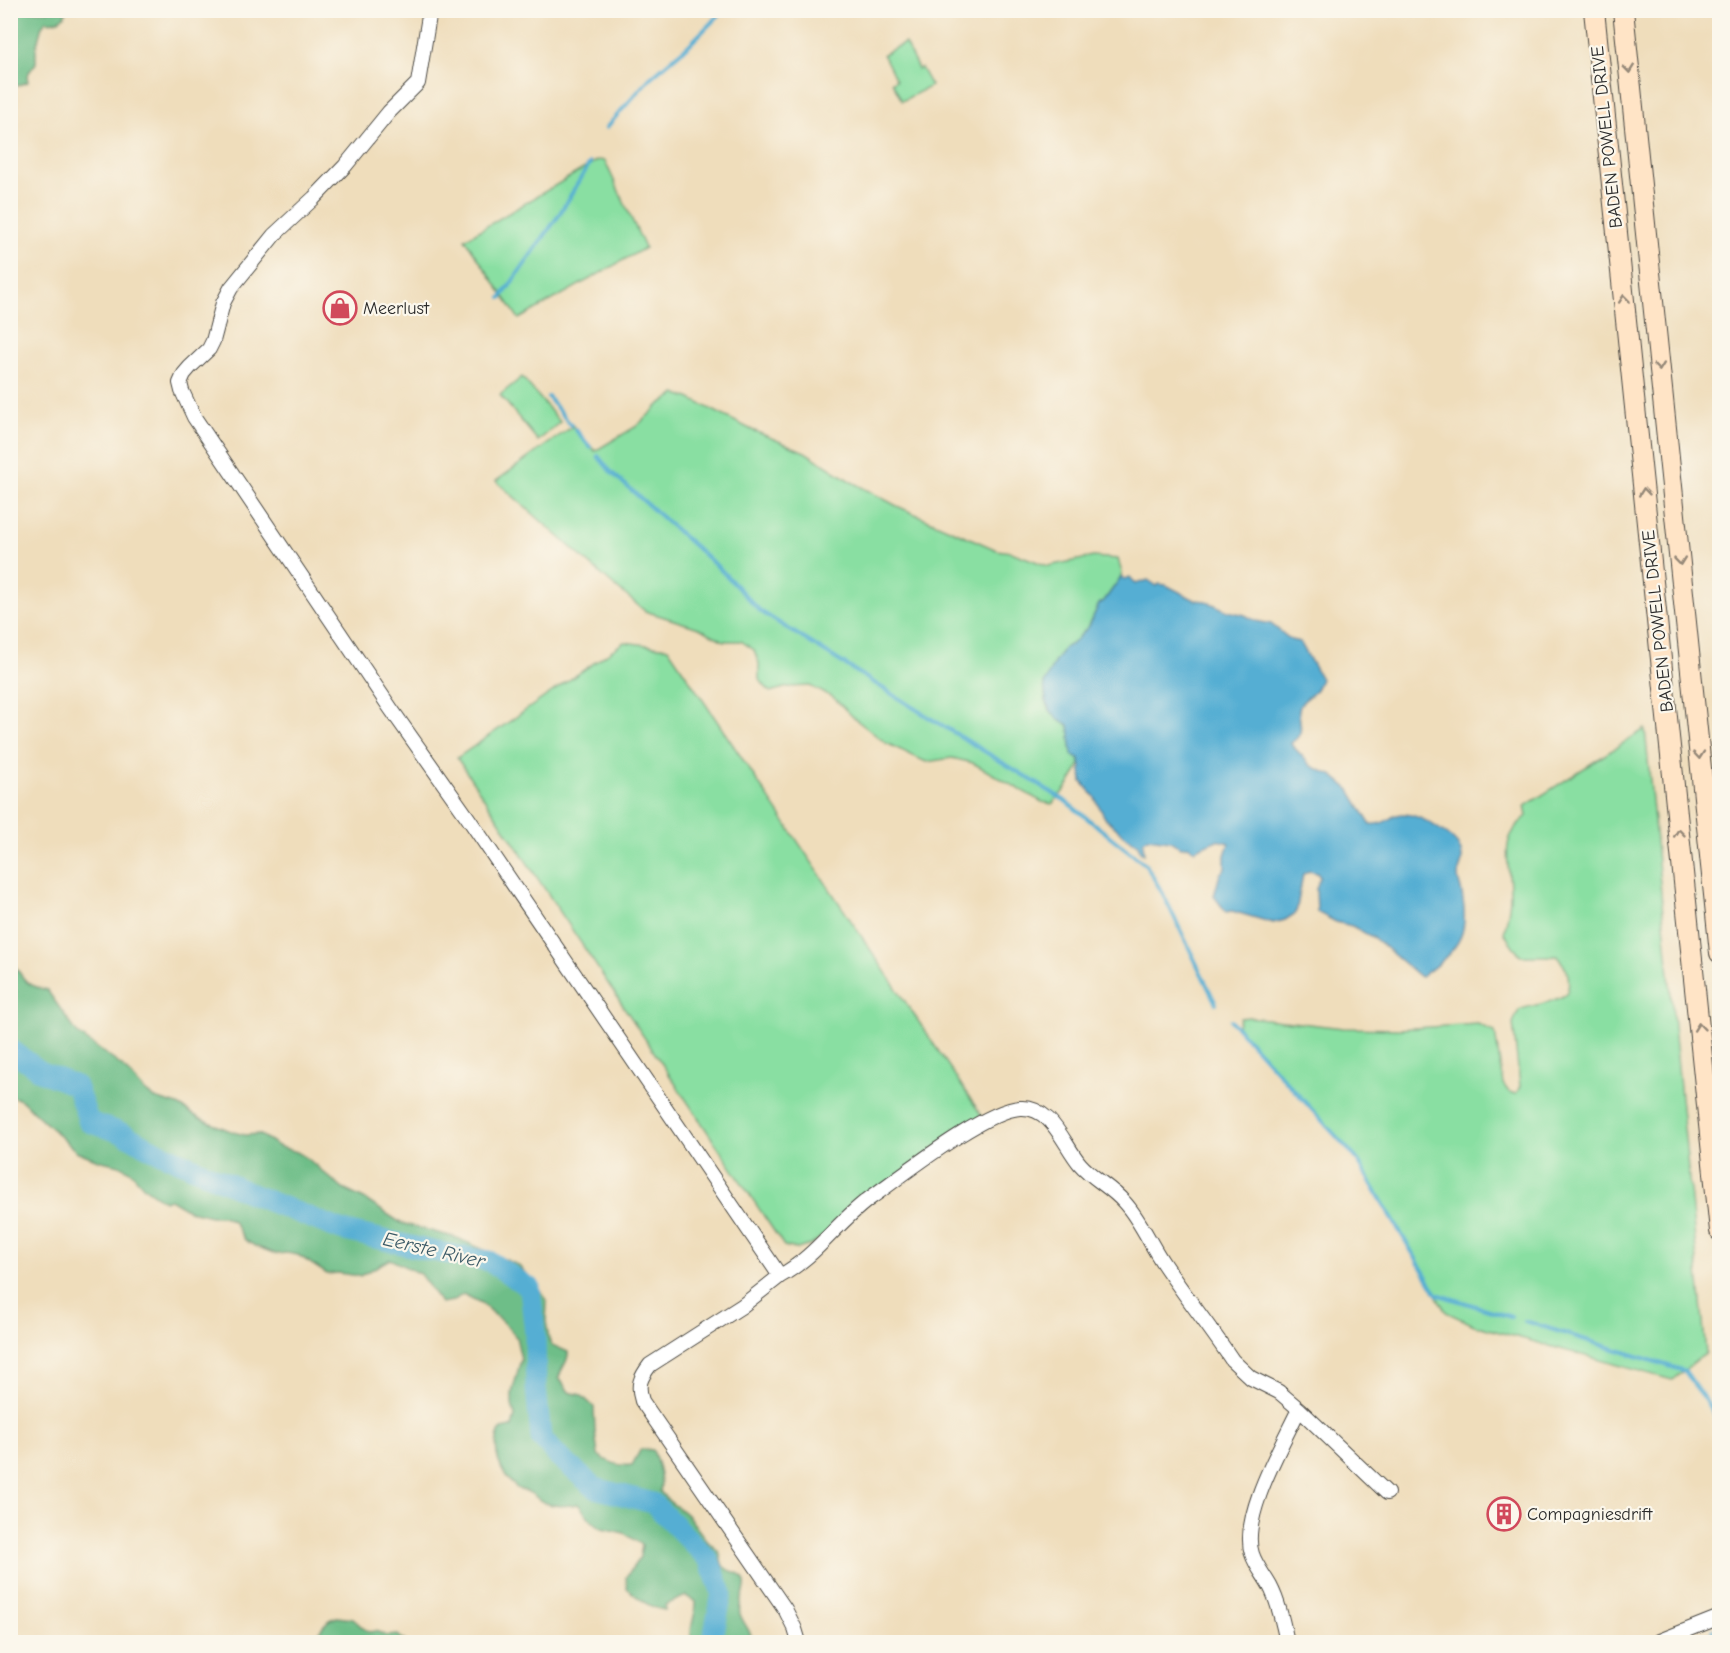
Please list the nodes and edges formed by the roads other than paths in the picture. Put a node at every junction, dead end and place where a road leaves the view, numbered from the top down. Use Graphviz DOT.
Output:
graph roads {
  1 [pos="430,10"];
  2 [pos="1594,10"];
  3 [pos="1623,10"];
  4 [pos="1719,953"];
  5 [pos="1719,1231"];
  6 [pos="780,1276"];
  7 [pos="1299,1409"];
  8 [pos="1386,1493"];
  9 [pos="1719,1617"];
  10 [pos="799,1642"];
  11 [pos="1287,1642"];
  12 [pos="1656,1642"];
  1 -- 6 [label="street"];
  5 -- 2 [label="main road, BADEN POWELL DRIVE, one-way"];
  3 -- 4 [label="main road, BADEN POWELL DRIVE, one-way"];
  6 -- 7 [label="street"];
  6 -- 10 [label="street"];
  7 -- 8 [label="street"];
  7 -- 11 [label="street"];
  9 -- 12 [label="street"];
}
